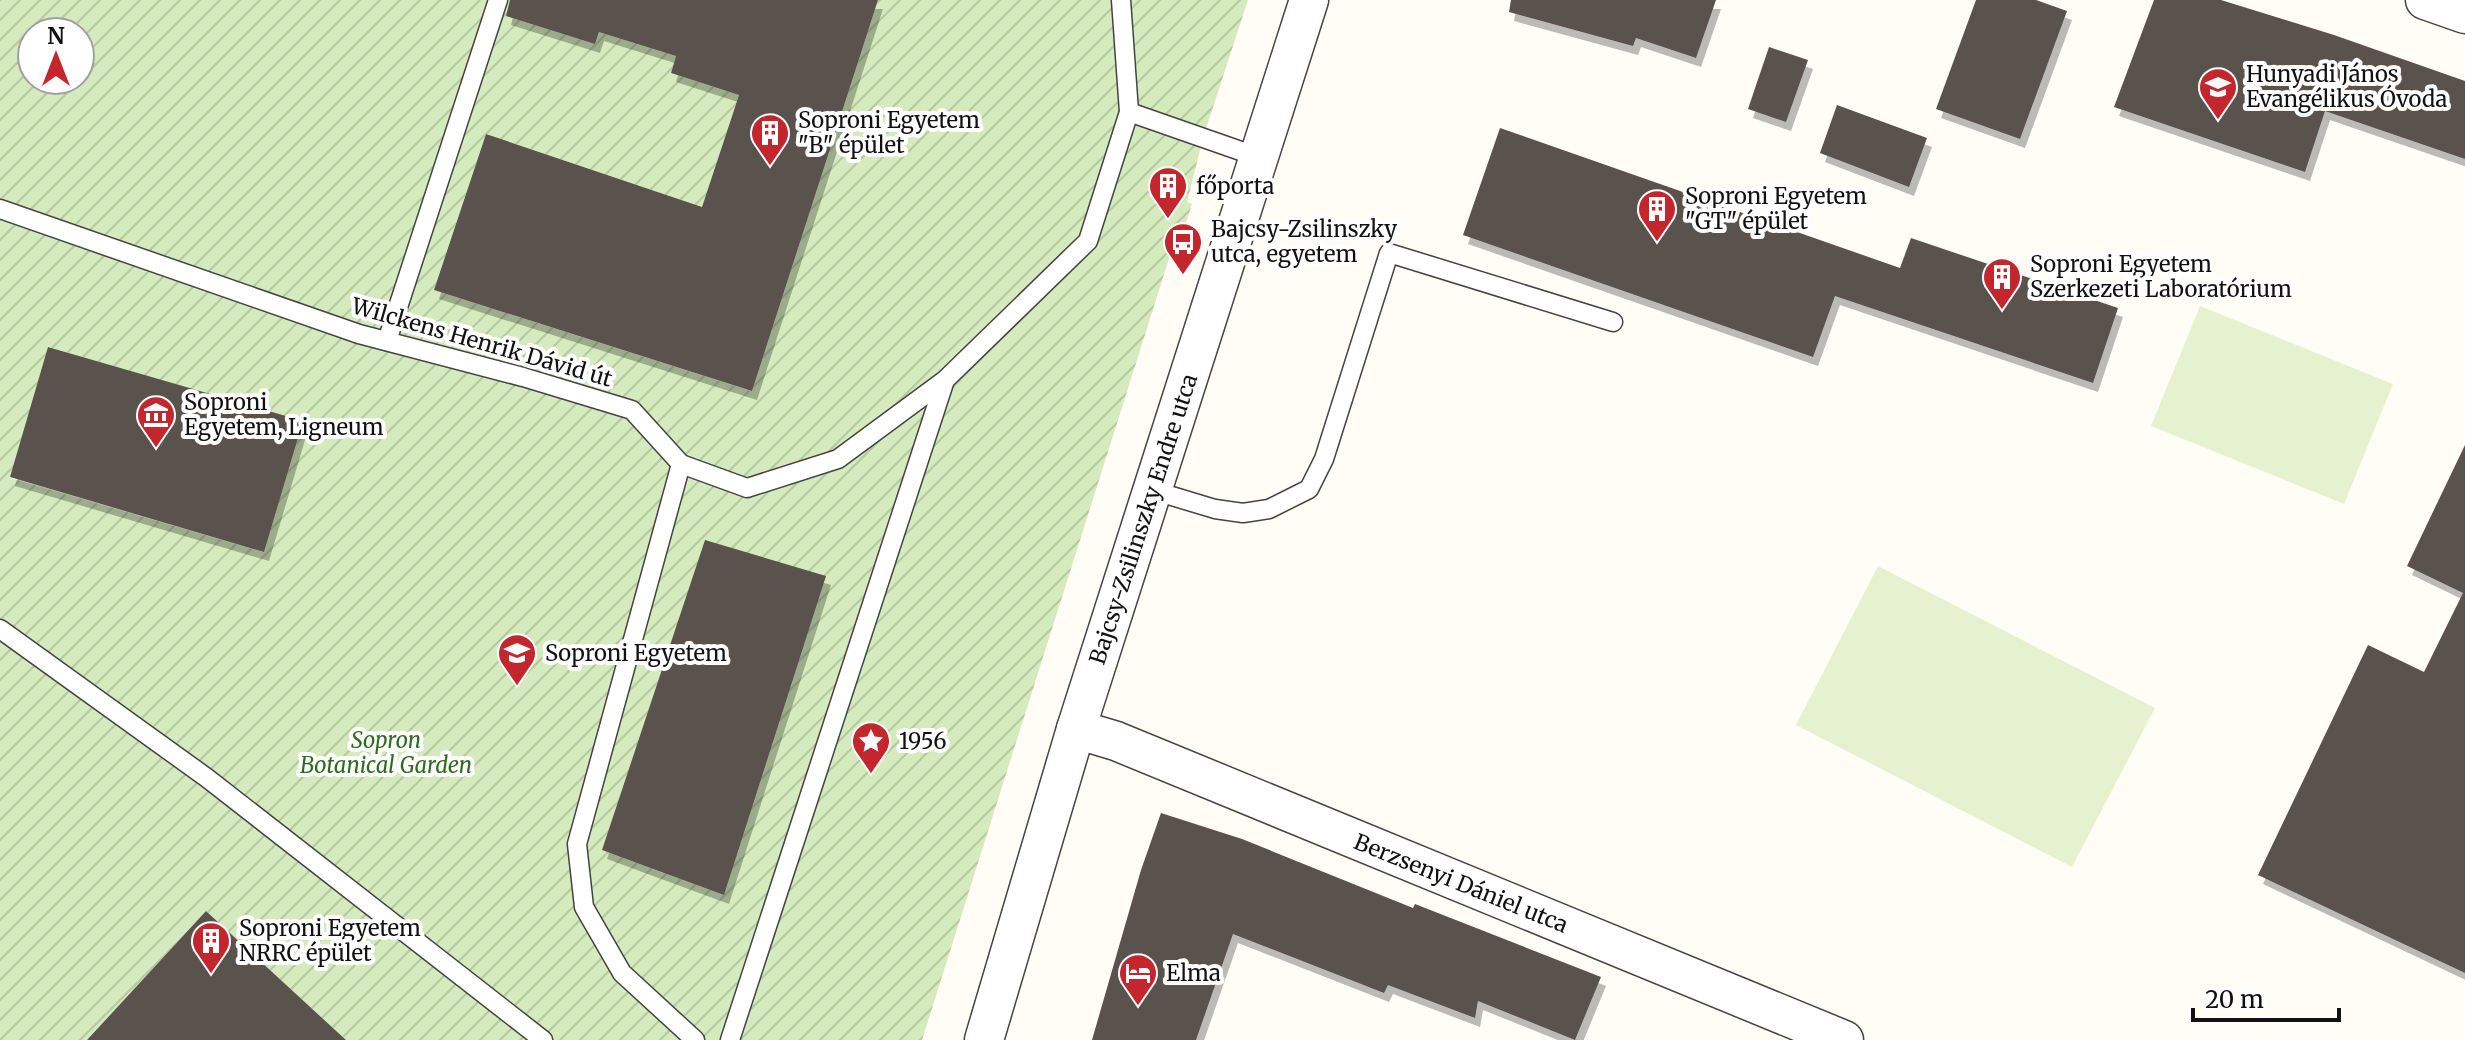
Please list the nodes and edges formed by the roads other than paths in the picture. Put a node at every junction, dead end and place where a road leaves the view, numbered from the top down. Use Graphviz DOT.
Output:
graph roads {
  1 [pos="498,0"];
  2 [pos="1121,0"];
  3 [pos="1309,0"];
  4 [pos="2425,0"];
  5 [pos="2465,14"];
  6 [pos="1129,112"];
  7 [pos="1258,157"];
  8 [pos="0,209"];
  9 [pos="1613,322"];
  10 [pos="387,341"];
  11 [pos="945,380"];
  12 [pos="681,464"];
  13 [pos="1152,490"];
  14 [pos="0,629"];
  15 [pos="1076,729"];
  16 [pos="543,1040"];
  17 [pos="695,1040"];
  18 [pos="730,1040"];
  19 [pos="984,1040"];
  20 [pos="1844,1040"];
  1 -- 10 [label="lane"];
  2 -- 6 [label="lane, Wilckens Henrik Dávid út"];
  3 -- 7 [label="street, Bajcsy-Zsilinszky Endre utca"];
  4 -- 5 [label="street"];
  6 -- 7 [label="lane"];
  6 -- 11 [label="lane, Wilckens Henrik Dávid út"];
  7 -- 13 [label="street, Bajcsy-Zsilinszky Endre utca"];
  8 -- 10 [label="lane, Wilckens Henrik Dávid út"];
  9 -- 13 [label="lane"];
  10 -- 12 [label="lane, Wilckens Henrik Dávid út"];
  11 -- 12 [label="lane, Wilckens Henrik Dávid út"];
  11 -- 18 [label="lane"];
  12 -- 17 [label="lane"];
  13 -- 15 [label="street, Bajcsy-Zsilinszky Endre utca"];
  14 -- 16 [label="lane"];
  15 -- 19 [label="street, Bajcsy-Zsilinszky Endre utca"];
  15 -- 20 [label="street, Berzsenyi Dániel utca"];
}
